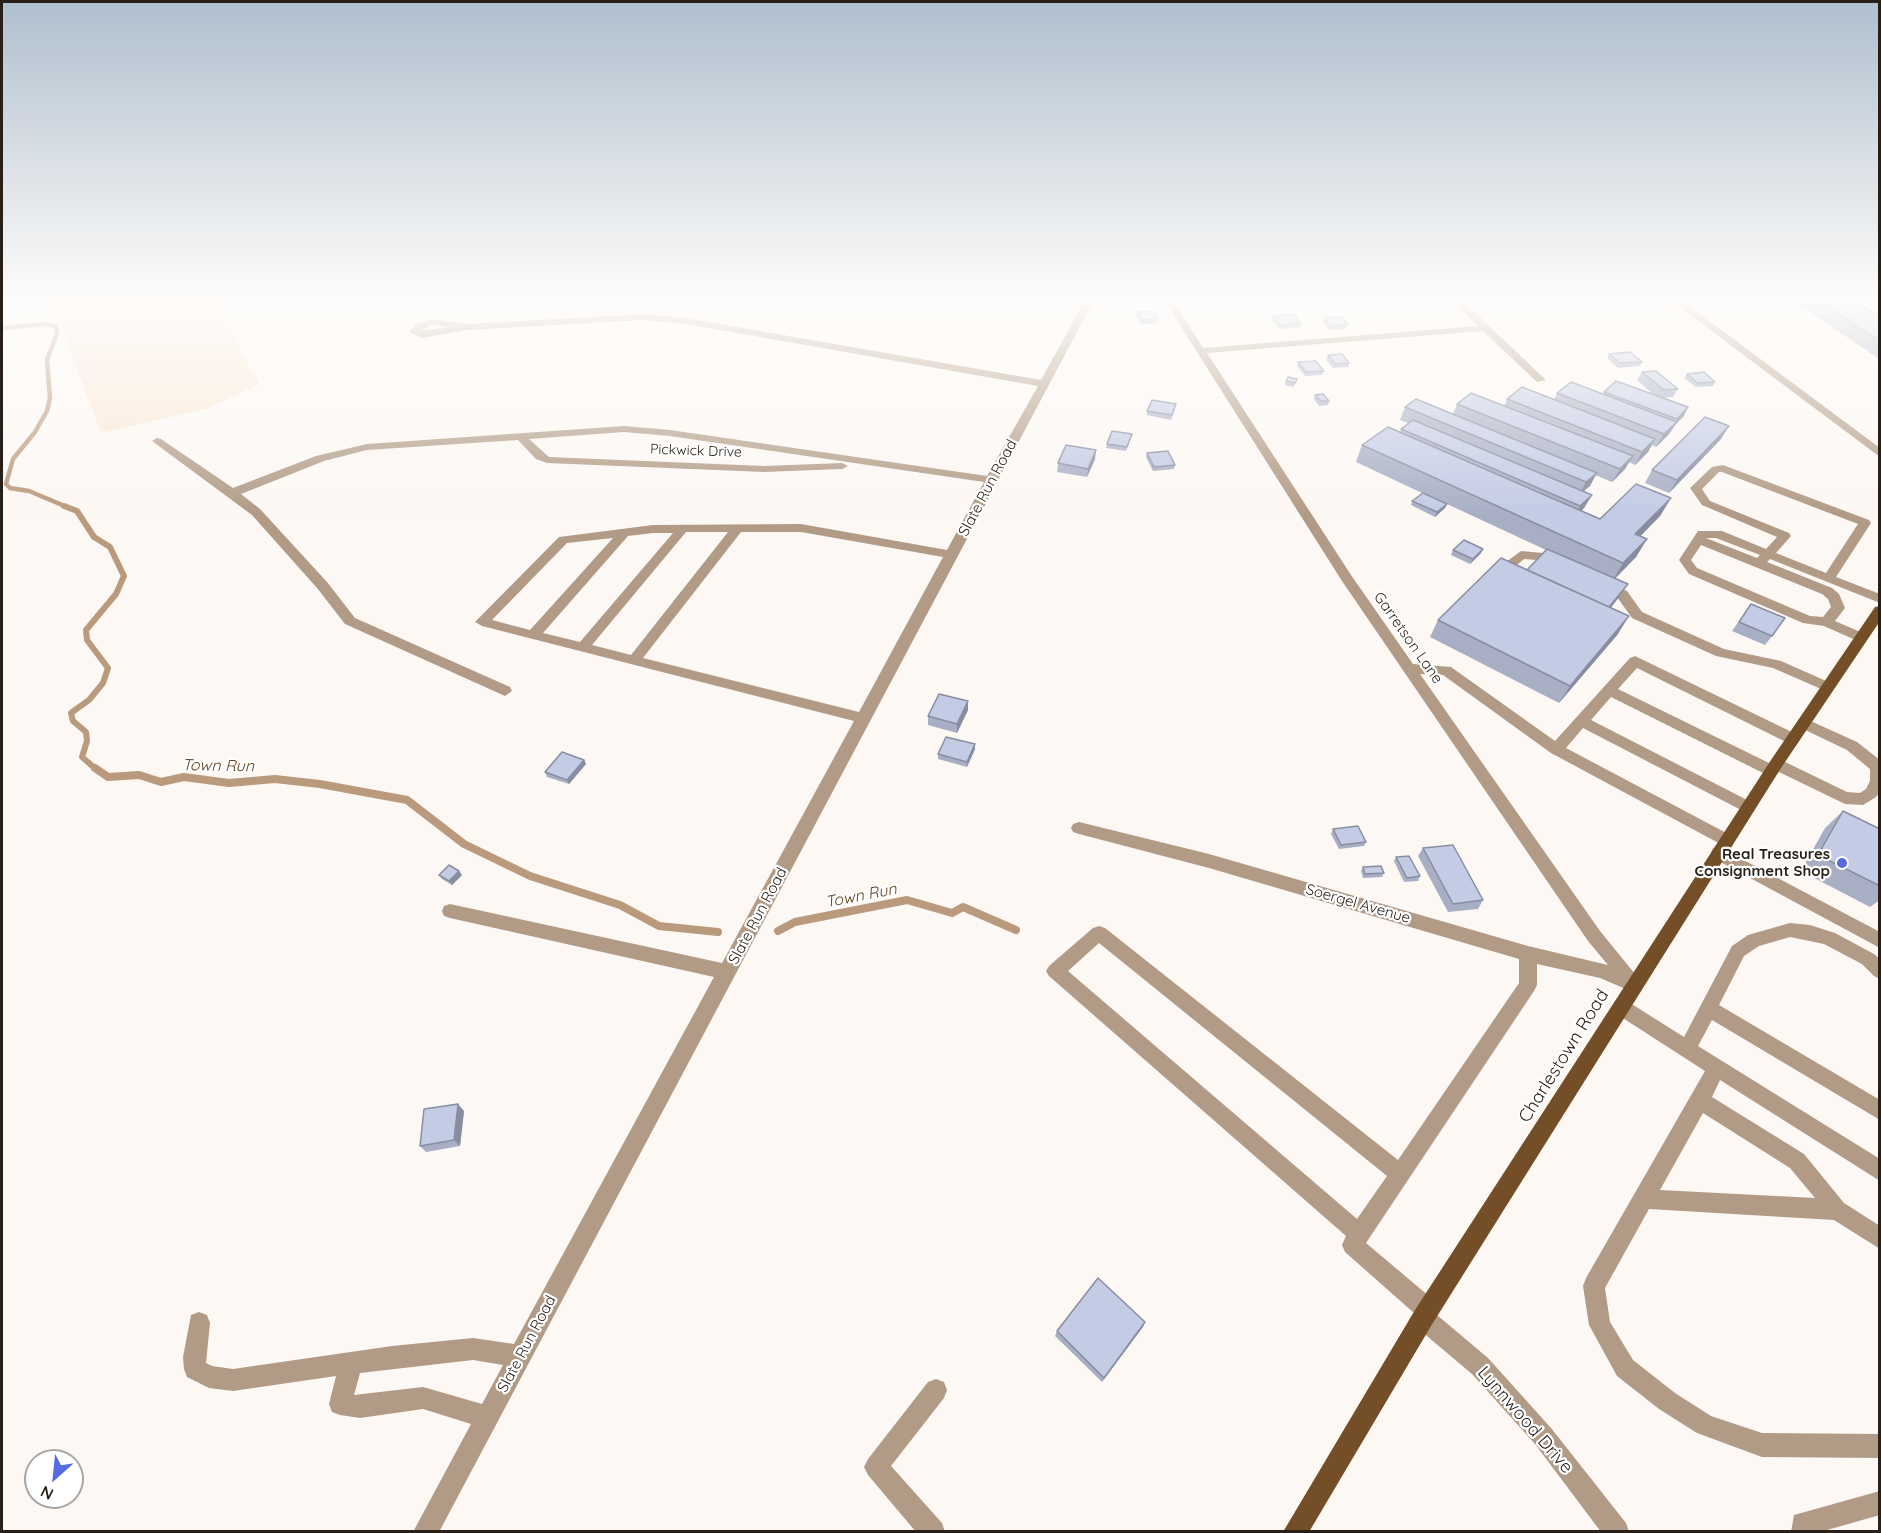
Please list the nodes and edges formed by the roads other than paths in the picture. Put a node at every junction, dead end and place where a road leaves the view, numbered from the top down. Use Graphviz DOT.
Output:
graph roads {
  1 [pos="974,372"];
  2 [pos="1052,372"];
  3 [pos="1212,372"];
  4 [pos="1531,372"];
  5 [pos="1770,372"];
  6 [pos="1540,380"];
  7 [pos="1045,384"];
  8 [pos="521,437"];
  9 [pos="158,441"];
  10 [pos="1880,454"];
  11 [pos="878,464"];
  12 [pos="991,480"];
  13 [pos="232,493"];
  14 [pos="1865,523"];
  15 [pos="682,529"];
  16 [pos="737,529"];
  17 [pos="1880,529"];
  18 [pos="624,532"];
  19 [pos="1698,540"];
  20 [pos="1769,554"];
  21 [pos="952,555"];
  22 [pos="1759,564"];
  23 [pos="1506,568"];
  24 [pos="1570,571"];
  25 [pos="1829,578"];
  26 [pos="1591,580"];
  27 [pos="1880,598"];
  28 [pos="1880,610"];
  29 [pos="1826,622"];
  30 [pos="533,635"];
  31 [pos="1860,637"];
  32 [pos="583,647"];
  33 [pos="634,660"];
  34 [pos="1408,669"];
  35 [pos="1828,687"];
  36 [pos="1610,690"];
  37 [pos="506,691"];
  38 [pos="864,718"];
  39 [pos="1581,721"];
  40 [pos="1804,723"];
  41 [pos="1793,739"];
  42 [pos="1556,749"];
  43 [pos="1774,767"];
  44 [pos="1748,807"];
  45 [pos="1079,828"];
  46 [pos="1722,847"];
  47 [pos="450,911"];
  48 [pos="1880,941"];
  49 [pos="1528,954"];
  50 [pos="1880,971"];
  51 [pos="728,972"];
  52 [pos="1635,985"];
  53 [pos="1621,1007"];
  54 [pos="1708,1008"];
  55 [pos="1687,1049"];
  56 [pos="1716,1068"];
  57 [pos="1700,1100"];
  58 [pos="1880,1111"];
  59 [pos="1880,1171"];
  60 [pos="1400,1174"];
  61 [pos="1645,1199"];
  62 [pos="1838,1210"];
  63 [pos="1359,1234"];
  64 [pos="1880,1239"];
  65 [pos="1425,1314"];
  66 [pos="199,1323"];
  67 [pos="520,1356"];
  68 [pos="351,1363"];
  69 [pos="936,1390"];
  70 [pos="487,1416"];
  71 [pos="1880,1446"];
  72 [pos="1880,1503"];
  73 [pos="425,1532"];
  74 [pos="933,1532"];
  75 [pos="1295,1532"];
  76 [pos="1617,1532"];
  77 [pos="1803,1532"];
  1 -- 7 [label="street"];
  2 -- 7 [label="street, Slate Run Road"];
  3 -- 34 [label="street, Garretson Lane"];
  4 -- 6 [label="street"];
  5 -- 10 [label="street"];
  7 -- 12 [label="street, Slate Run Road"];
  8 -- 11 [label="street, Pickwick Drive"];
  8 -- 11 [label="street, Pickwick Drive"];
  8 -- 13 [label="street, Pickwick Drive"];
  9 -- 13 [label="street"];
  11 -- 12 [label="street, Pickwick Drive"];
  12 -- 21 [label="street, Slate Run Road"];
  13 -- 37 [label="street"];
  14 -- 17 [label="street"];
  14 -- 20 [label="street"];
  14 -- 25 [label="street"];
  15 -- 16 [label="street"];
  15 -- 18 [label="street"];
  15 -- 32 [label="street"];
  16 -- 21 [label="street"];
  16 -- 33 [label="street"];
  18 -- 30 [label="street"];
  18 -- 30 [label="street"];
  19 -- 20 [label="street"];
  19 -- 22 [label="street"];
  19 -- 29 [label="street"];
  20 -- 22 [label="street"];
  20 -- 25 [label="street"];
  21 -- 38 [label="street, Slate Run Road"];
  22 -- 29 [label="street"];
  23 -- 24 [label="street"];
  25 -- 27 [label="street"];
  26 -- 35 [label="street"];
  28 -- 31 [label="main road, Charlestown Road"];
  29 -- 31 [label="street"];
  30 -- 32 [label="street"];
  31 -- 35 [label="main road, Charlestown Road"];
  32 -- 33 [label="street"];
  33 -- 38 [label="street"];
  34 -- 42 [label="street"];
  34 -- 52 [label="street, Garretson Lane"];
  35 -- 40 [label="main road, Charlestown Road"];
  36 -- 39 [label="street"];
  36 -- 41 [label="street"];
  36 -- 43 [label="street"];
  38 -- 51 [label="street, Slate Run Road"];
  39 -- 42 [label="street"];
  39 -- 44 [label="street"];
  40 -- 41 [label="main road, Charlestown Road"];
  40 -- 43 [label="street"];
  41 -- 43 [label="main road, Charlestown Road"];
  42 -- 46 [label="street"];
  43 -- 44 [label="main road, Charlestown Road"];
  44 -- 46 [label="main road, Charlestown Road"];
  45 -- 49 [label="street, Soergel Avenue"];
  46 -- 48 [label="street"];
  46 -- 52 [label="main road, Charlestown Road"];
  47 -- 51 [label="street"];
  49 -- 52 [label="street, Soergel Avenue"];
  49 -- 60 [label="street"];
  50 -- 54 [label="street"];
  51 -- 67 [label="street, Slate Run Road"];
  52 -- 53 [label="main road, Charlestown Road"];
  53 -- 55 [label="street"];
  53 -- 65 [label="main road, Charlestown Road"];
  54 -- 55 [label="street"];
  54 -- 58 [label="street"];
  55 -- 56 [label="street"];
  56 -- 57 [label="street"];
  56 -- 59 [label="street"];
  57 -- 61 [label="street"];
  57 -- 62 [label="street"];
  60 -- 63 [label="street"];
  60 -- 63 [label="street"];
  61 -- 62 [label="street"];
  61 -- 71 [label="street"];
  62 -- 64 [label="street"];
  63 -- 65 [label="street, Lynnwood Drive"];
  65 -- 75 [label="main road, Charlestown Road"];
  65 -- 76 [label="street, Lynnwood Drive"];
  66 -- 68 [label="street"];
  67 -- 68 [label="street"];
  67 -- 70 [label="street, Slate Run Road"];
  68 -- 70 [label="street"];
  69 -- 74 [label="street"];
  70 -- 73 [label="street, Slate Run Road"];
  72 -- 77 [label="street"];
}
